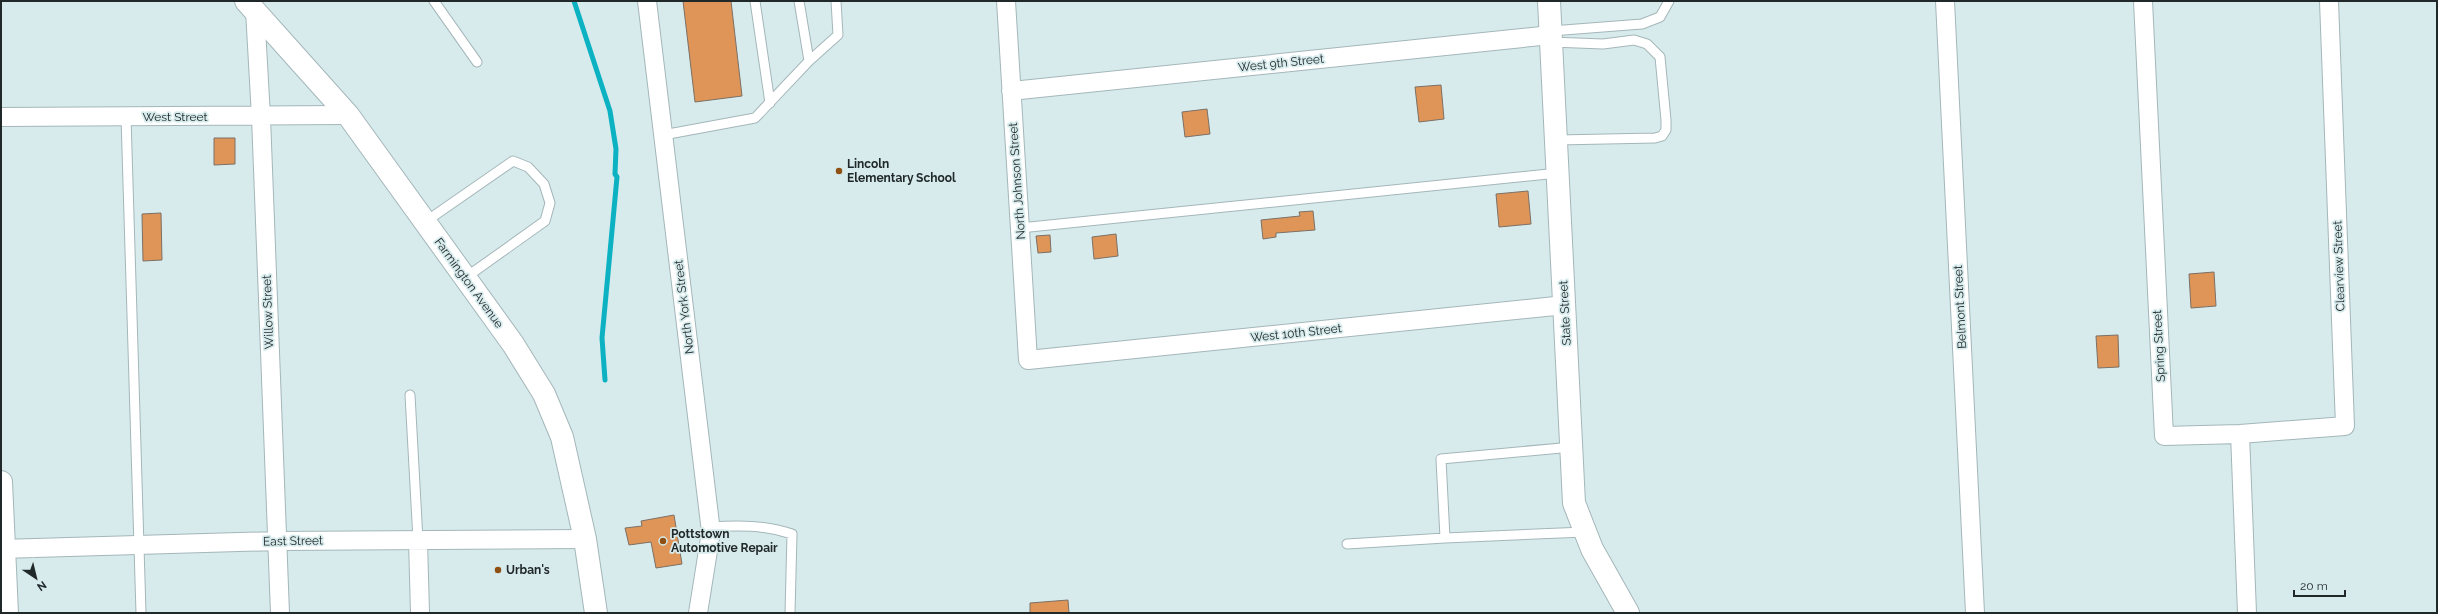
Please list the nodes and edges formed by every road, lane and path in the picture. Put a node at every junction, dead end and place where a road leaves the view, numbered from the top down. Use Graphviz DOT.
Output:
graph roads {
  1 [pos="434,1"];
  2 [pos="647,1"];
  3 [pos="754,1"];
  4 [pos="799,1"];
  5 [pos="836,1"];
  6 [pos="1006,1"];
  7 [pos="1549,1"];
  8 [pos="1669,1"];
  9 [pos="1945,1"];
  10 [pos="2144,1"];
  11 [pos="2329,1"];
  12 [pos="250,6"];
  13 [pos="1551,36"];
  14 [pos="809,61"];
  15 [pos="478,62"];
  16 [pos="1011,91"];
  17 [pos="770,103"];
  18 [pos="348,115"];
  19 [pos="1,117"];
  20 [pos="126,117"];
  21 [pos="261,117"];
  22 [pos="663,135"];
  23 [pos="1556,140"];
  24 [pos="1558,173"];
  25 [pos="425,222"];
  26 [pos="1020,228"];
  27 [pos="465,278"];
  28 [pos="1565,305"];
  29 [pos="1028,360"];
  30 [pos="410,395"];
  31 [pos="2240,434"];
  32 [pos="1572,447"];
  33 [pos="1,482"];
  34 [pos="710,527"];
  35 [pos="1585,532"];
  36 [pos="1445,538"];
  37 [pos="585,539"];
  38 [pos="418,540"];
  39 [pos="277,541"];
  40 [pos="1347,544"];
  41 [pos="138,545"];
  42 [pos="3,549"];
  43 [pos="7,613"];
  44 [pos="141,613"];
  45 [pos="280,613"];
  46 [pos="420,613"];
  47 [pos="596,613"];
  48 [pos="698,613"];
  49 [pos="790,613"];
  50 [pos="1628,613"];
  51 [pos="1975,613"];
  52 [pos="2247,613"];
  1 -- 15 [label="lane"];
  2 -- 22 [label="street, North York Street"];
  3 -- 17 [label="lane"];
  4 -- 14 [label="lane"];
  5 -- 14 [label="lane"];
  6 -- 16 [label="street, North Johnson Street"];
  7 -- 13 [label="street, State Street"];
  8 -- 13 [label="lane"];
  9 -- 51 [label="street, Belmont Street"];
  10 -- 31 [label="street, Spring Street"];
  11 -- 31 [label="street, Clearview Street"];
  12 -- 18 [label="street, Farmington Avenue"];
  12 -- 21 [label="street, Willow Street"];
  13 -- 16 [label="street, West 9th Street"];
  13 -- 23 [label="street, State Street"];
  13 -- 23 [label="lane"];
  14 -- 17 [label="lane"];
  16 -- 26 [label="street, North Johnson Street"];
  17 -- 22 [label="lane"];
  18 -- 21 [label="street, West Street"];
  18 -- 25 [label="street, Farmington Avenue"];
  19 -- 20 [label="street, West Street"];
  20 -- 21 [label="street, West Street"];
  20 -- 41 [label="lane"];
  21 -- 39 [label="street, Willow Street"];
  22 -- 34 [label="street, North York Street"];
  23 -- 24 [label="street, State Street"];
  24 -- 26 [label="lane"];
  24 -- 28 [label="street, State Street"];
  25 -- 27 [label="street, Farmington Avenue"];
  25 -- 27 [label="lane"];
  26 -- 29 [label="street, North Johnson Street"];
  27 -- 37 [label="street, Farmington Avenue"];
  28 -- 29 [label="street, West 10th Street"];
  28 -- 32 [label="street, State Street"];
  30 -- 38 [label="lane"];
  31 -- 52 [label="street"];
  32 -- 35 [label="street, State Street"];
  32 -- 36 [label="lane"];
  33 -- 42 [label="street"];
  34 -- 48 [label="street, North York Street"];
  34 -- 49 [label="lane"];
  35 -- 36 [label="lane"];
  35 -- 50 [label="street, State Street"];
  36 -- 40 [label="lane"];
  37 -- 38 [label="street, East Street"];
  37 -- 47 [label="street, Farmington Avenue"];
  38 -- 39 [label="street, East Street"];
  38 -- 46 [label="street"];
  39 -- 41 [label="street, East Street"];
  39 -- 45 [label="street, Willow Street"];
  41 -- 42 [label="street, East Street"];
  41 -- 44 [label="lane"];
  42 -- 43 [label="street"];
}
